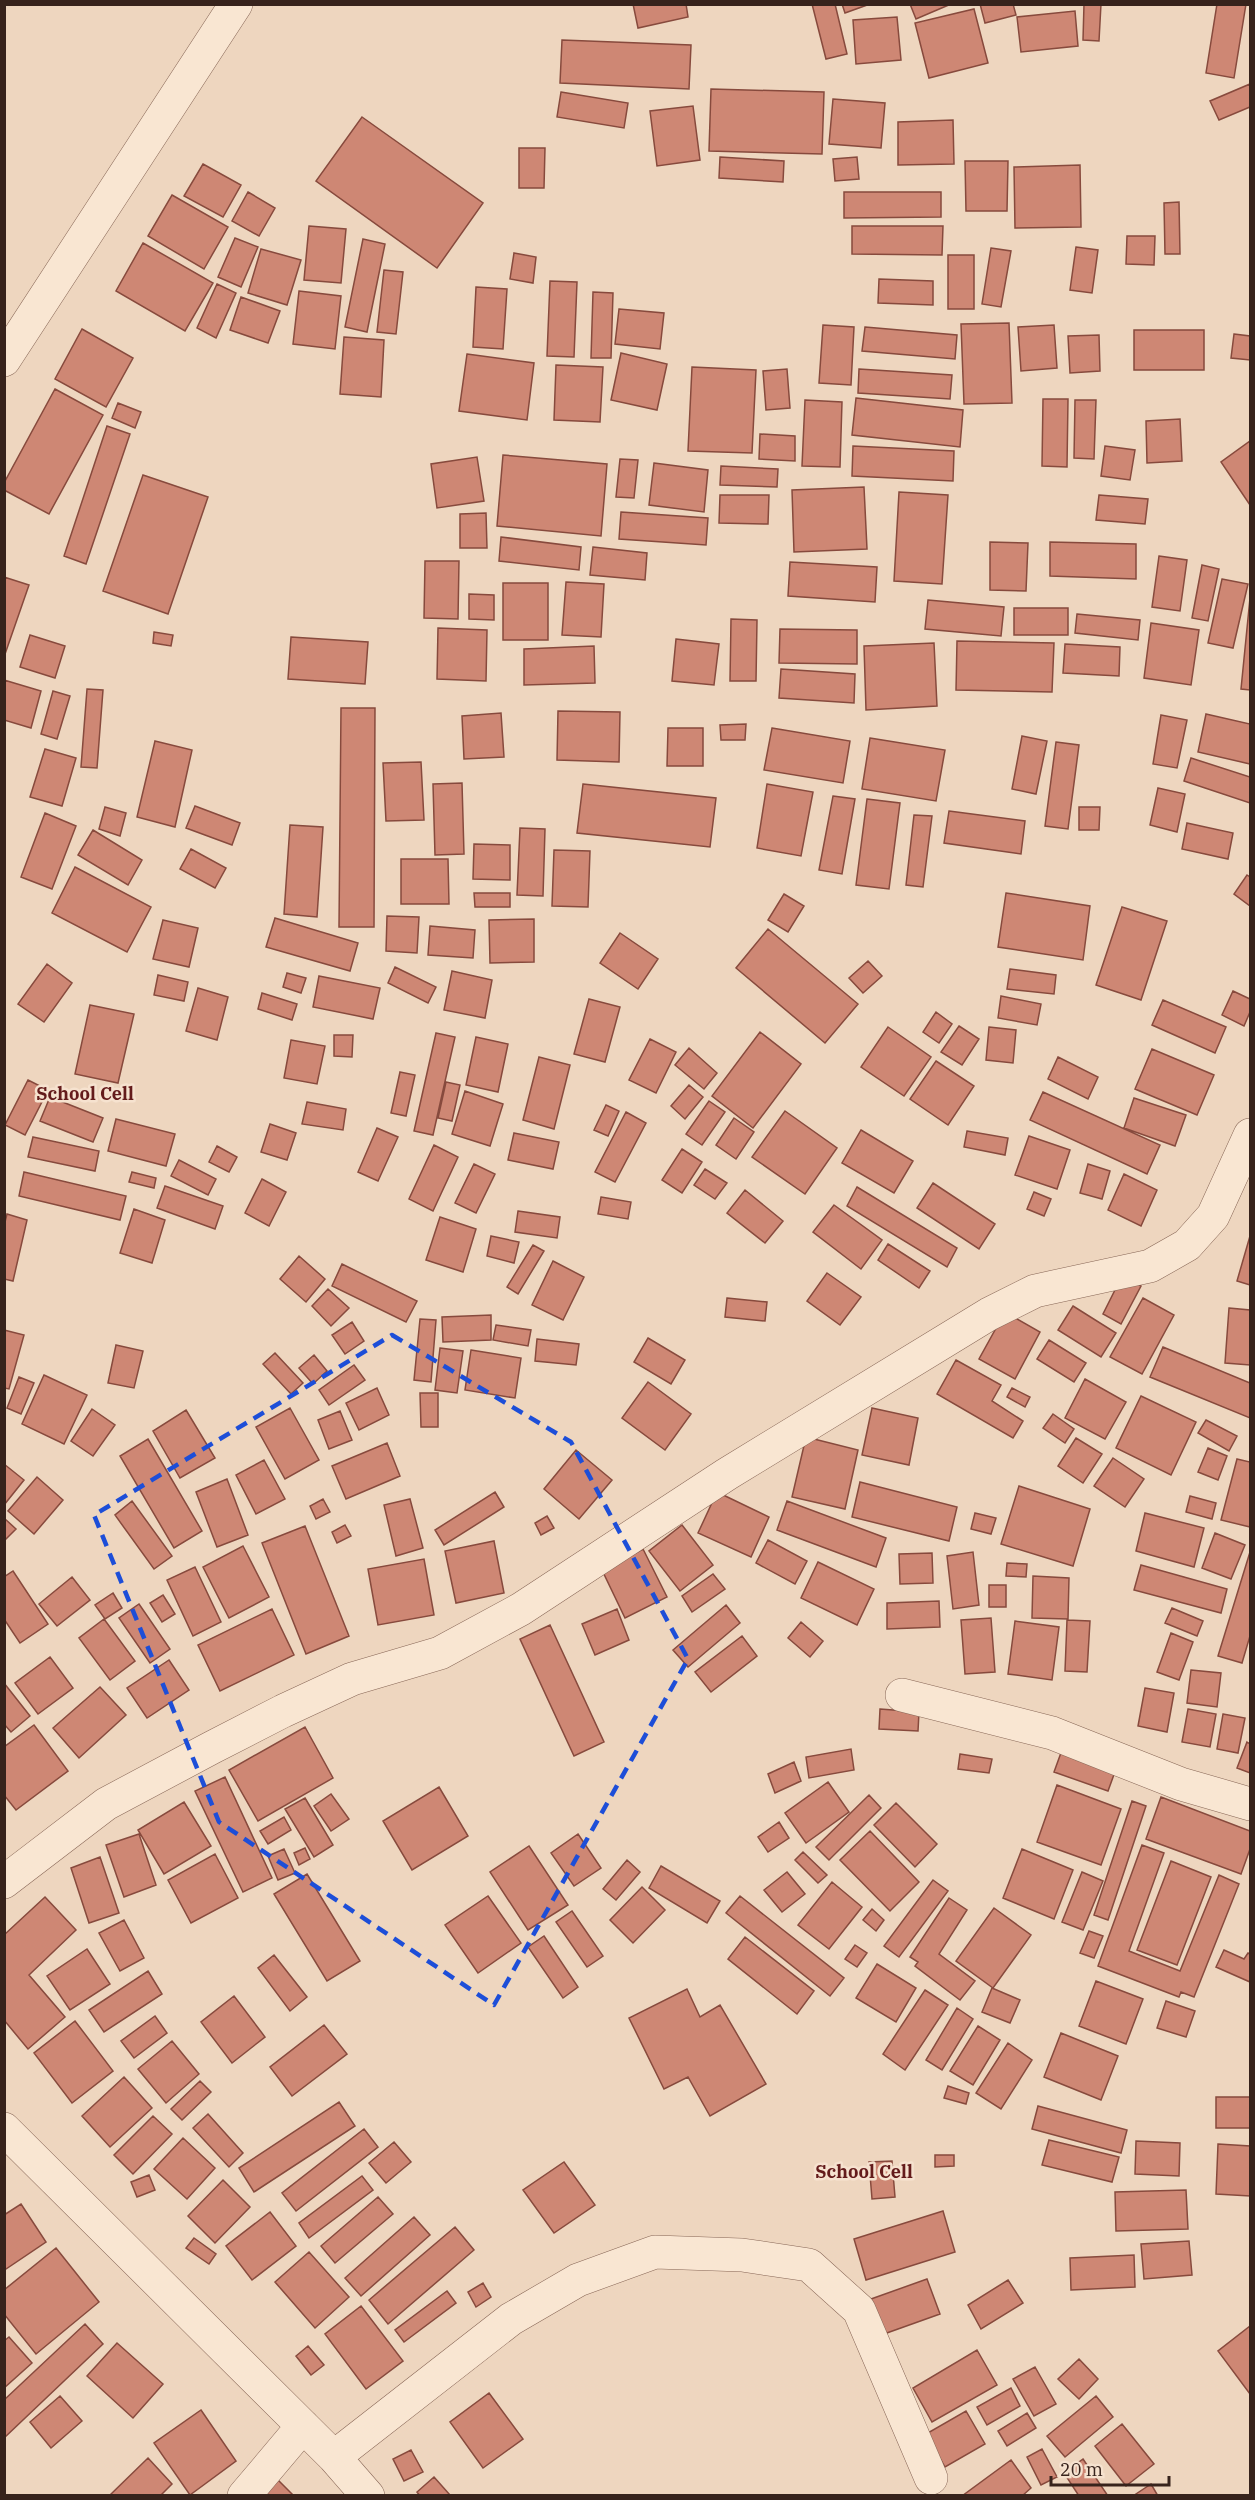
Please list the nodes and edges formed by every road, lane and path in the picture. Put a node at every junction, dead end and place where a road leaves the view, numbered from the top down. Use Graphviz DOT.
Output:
graph roads {
  1 [pos="236,4"];
  2 [pos="4,360"];
  3 [pos="1251,1135"];
  4 [pos="902,1695"];
  5 [pos="1251,1804"];
  6 [pos="4,1882"];
  7 [pos="4,2129"];
  8 [pos="303,2426"];
  9 [pos="334,2457"];
  10 [pos="931,2478"];
  11 [pos="244,2496"];
  12 [pos="368,2496"];
  1 -- 2 [label="street"];
  3 -- 6 [label="street"];
  4 -- 5 [label="street"];
  7 -- 8 [label="street"];
  8 -- 9 [label="street"];
  8 -- 11 [label="street"];
  9 -- 10 [label="street"];
  9 -- 12 [label="street"];
}
